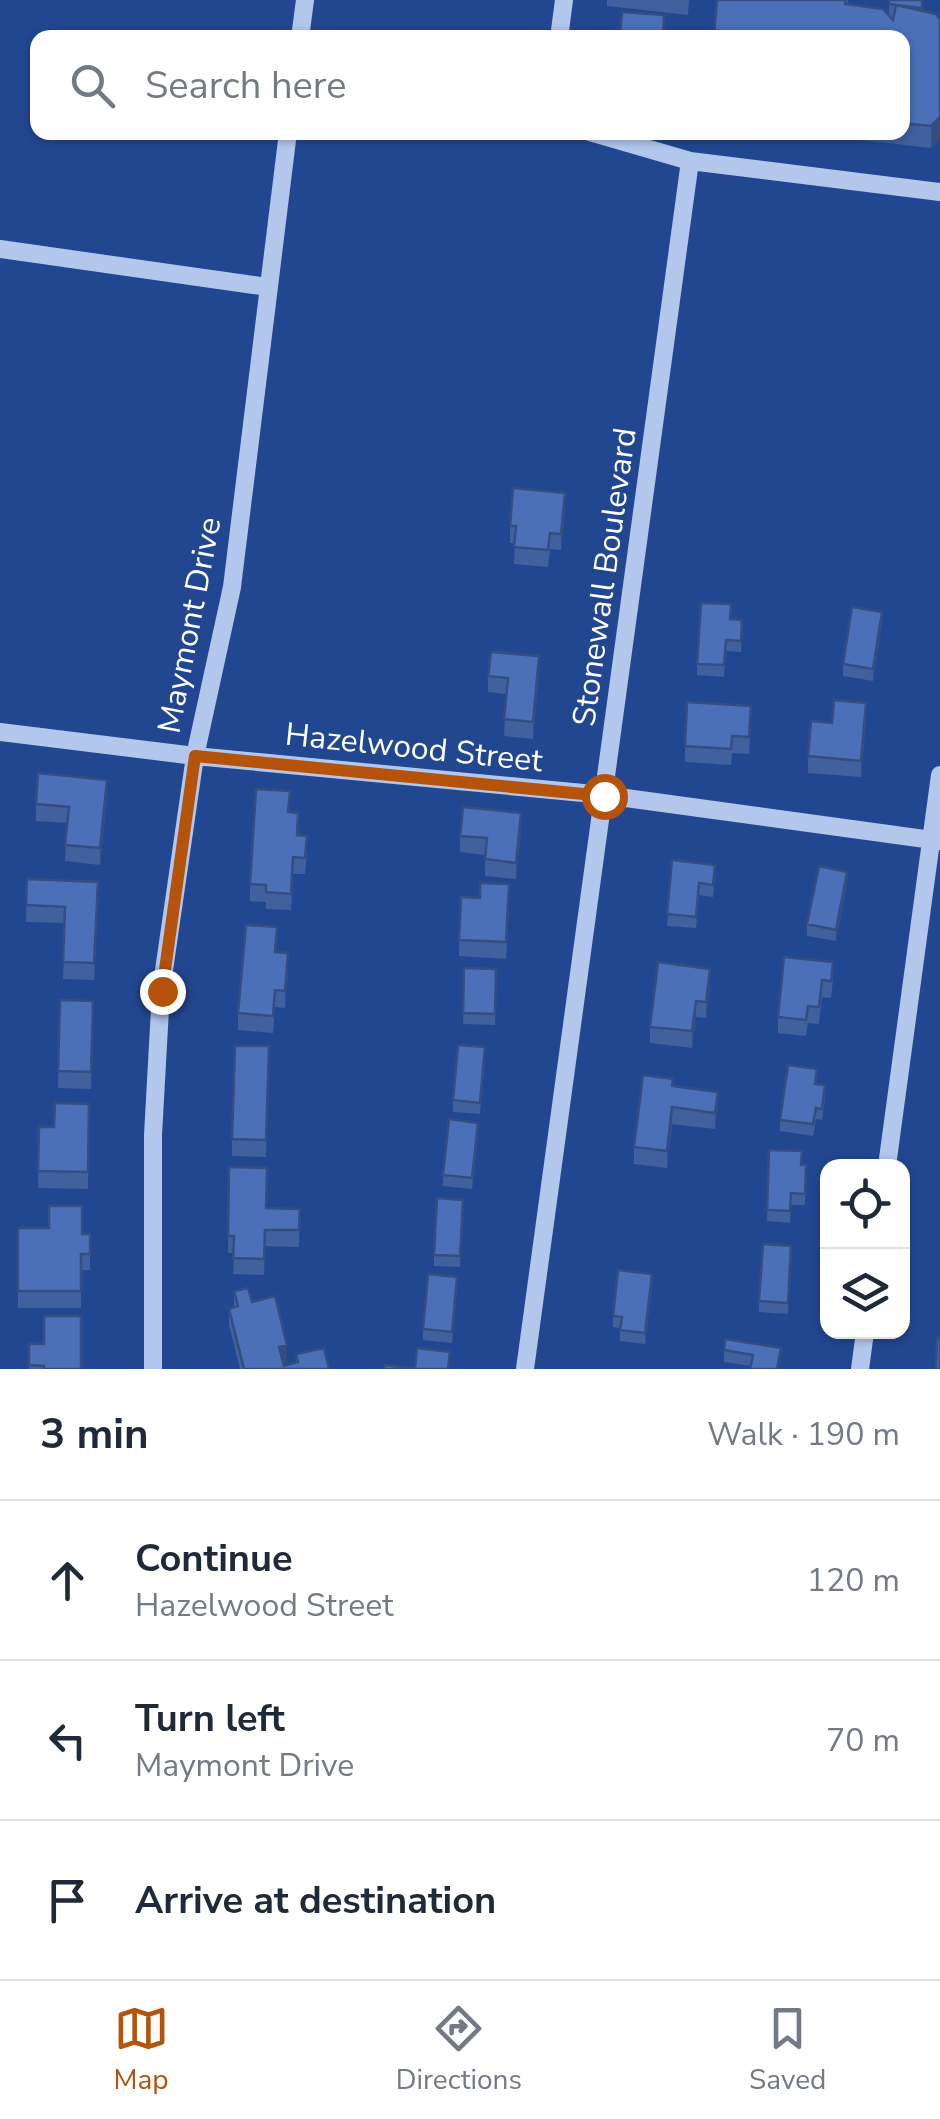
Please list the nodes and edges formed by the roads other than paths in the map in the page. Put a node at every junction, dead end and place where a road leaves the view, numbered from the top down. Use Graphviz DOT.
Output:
graph roads {
  1 [pos="305,0"];
  2 [pos="564,0"];
  3 [pos="301,30"];
  4 [pos="560,30"];
  5 [pos="287,140"];
  6 [pos="618,140"];
  7 [pos="690,161"];
  8 [pos="940,192"];
  9 [pos="0,249"];
  10 [pos="268,287"];
  11 [pos="0,732"];
  12 [pos="195,756"];
  13 [pos="940,775"];
  14 [pos="604,796"];
  15 [pos="936,841"];
  16 [pos="888,1159"];
  17 [pos="864,1339"];
  18 [pos="153,1369"];
  19 [pos="524,1369"];
  20 [pos="860,1369"];
  1 -- 3 [label="street"];
  2 -- 4 [label="street"];
  5 -- 10 [label="street, Maymont Drive"];
  6 -- 7 [label="street"];
  7 -- 8 [label="street"];
  7 -- 14 [label="street, Stonewall Boulevard"];
  9 -- 10 [label="street"];
  10 -- 12 [label="street, Maymont Drive"];
  11 -- 12 [label="street, Hazelwood Street"];
  12 -- 14 [label="street, Hazelwood Street"];
  12 -- 18 [label="street, Maymont Drive"];
  13 -- 15 [label="street"];
  14 -- 15 [label="street, Hazelwood Street"];
  14 -- 19 [label="street, Stonewall Boulevard"];
  15 -- 16 [label="street"];
  17 -- 20 [label="street"];
}
